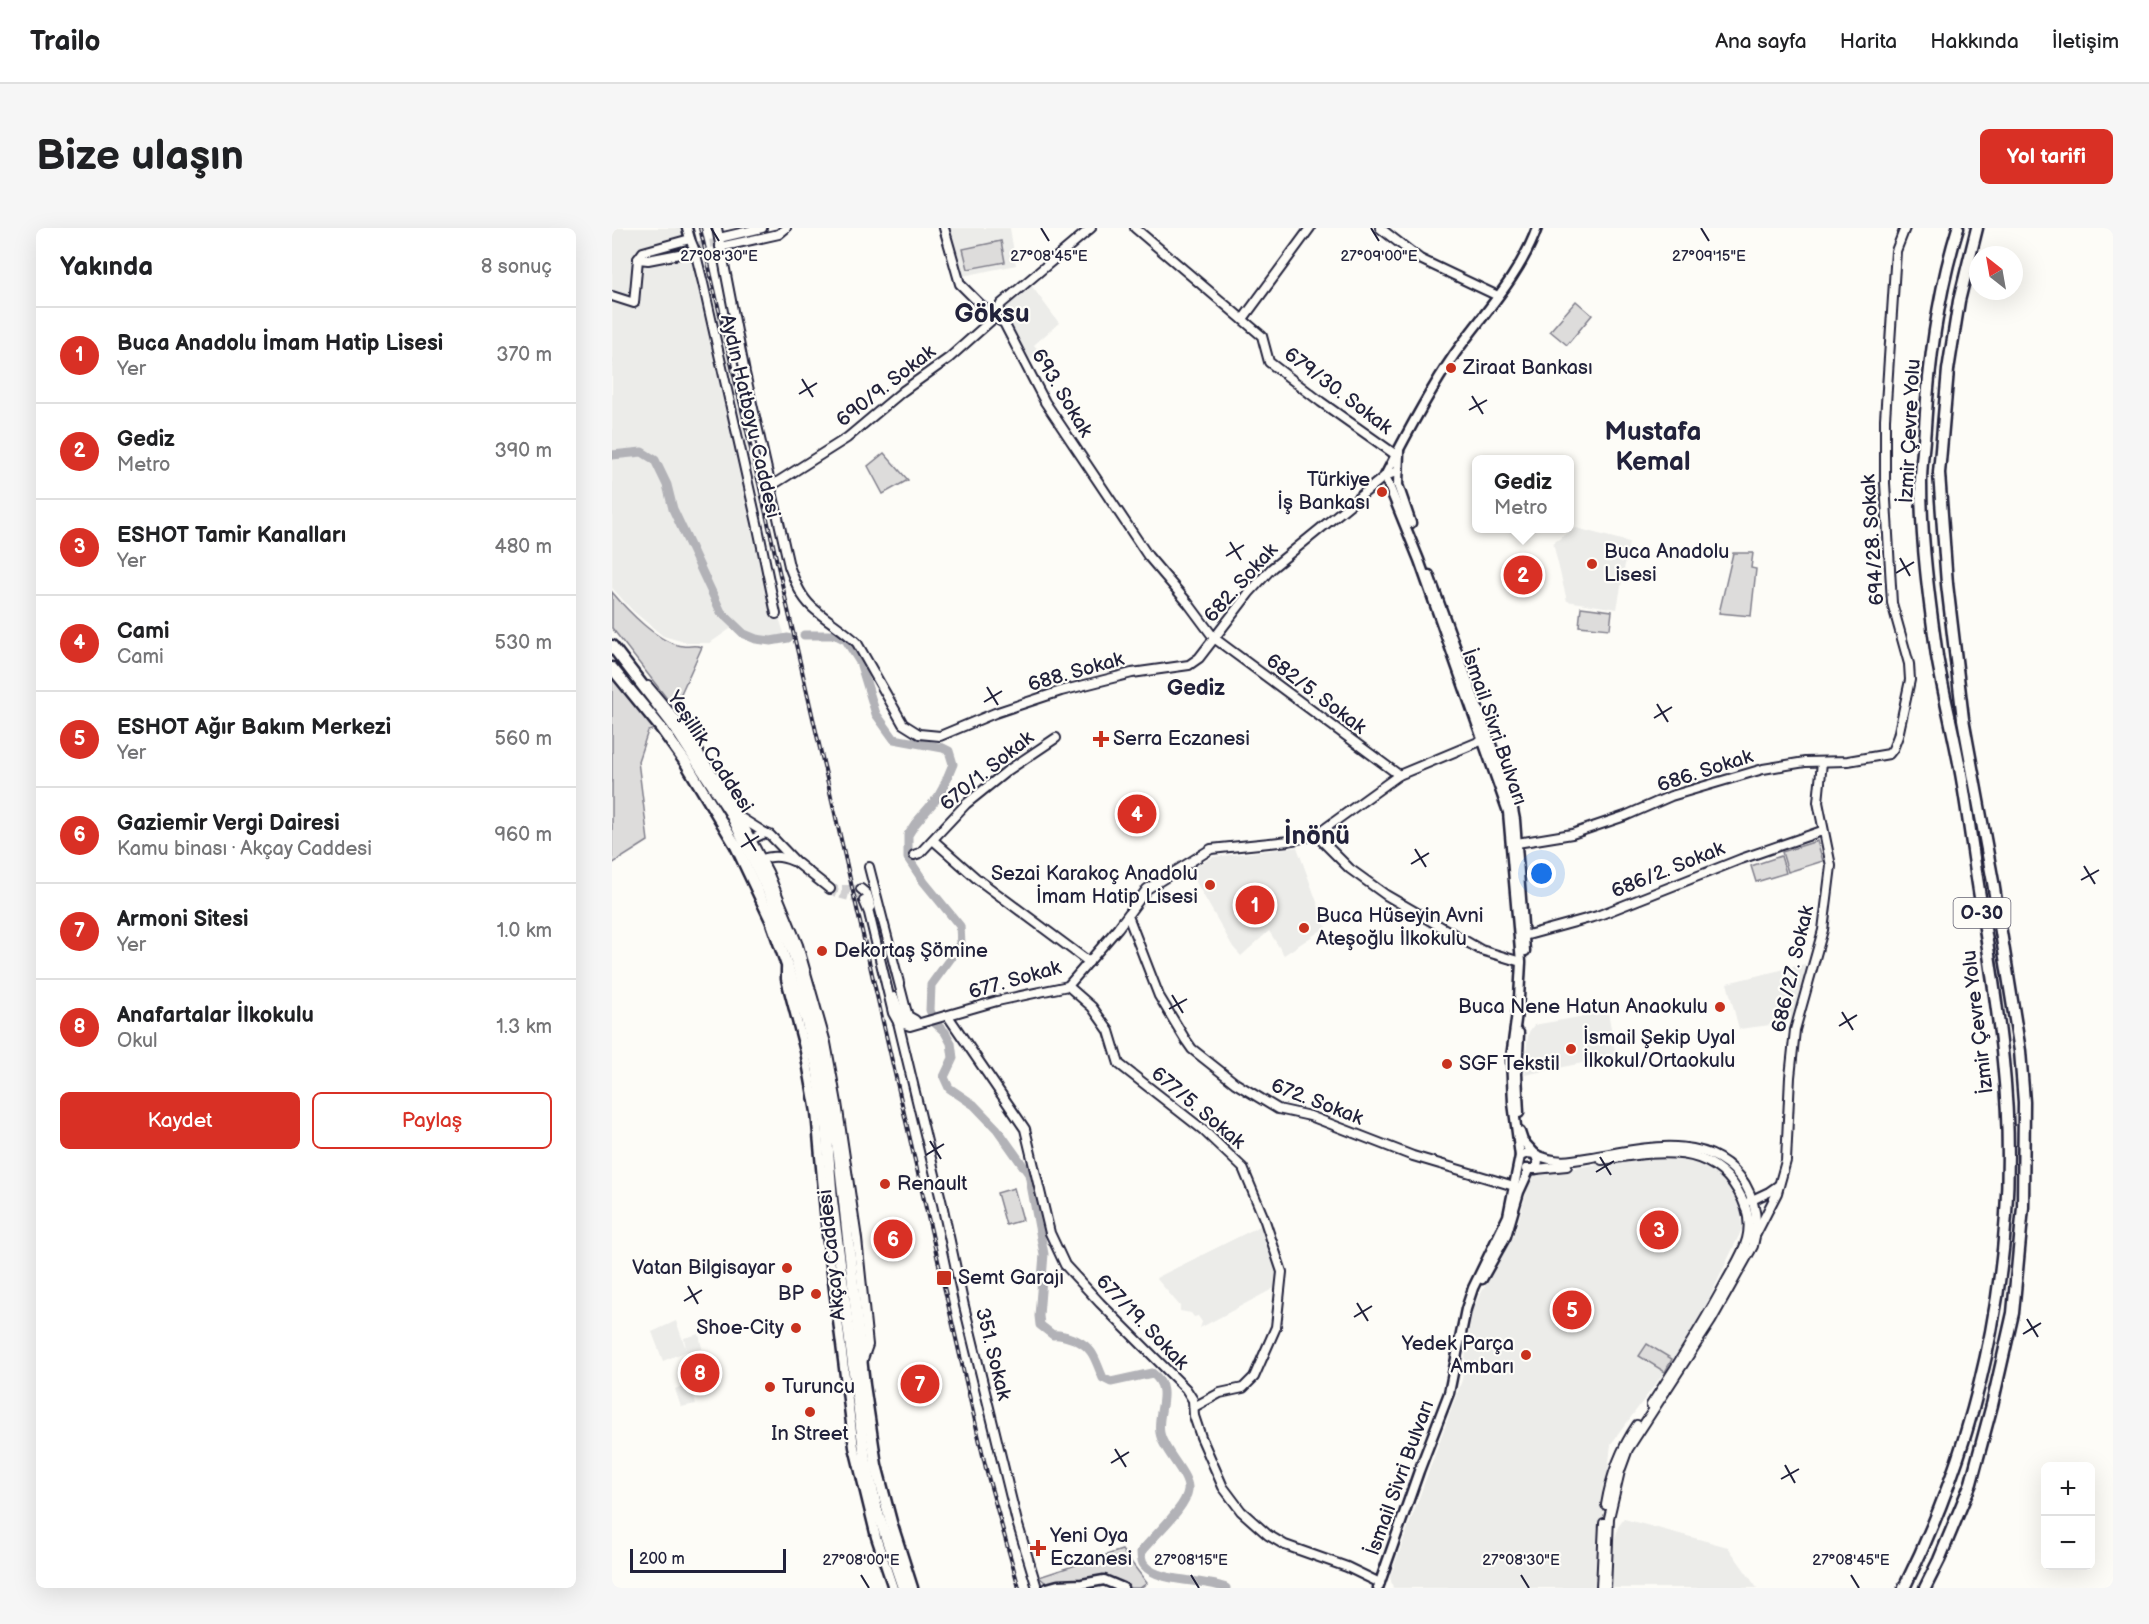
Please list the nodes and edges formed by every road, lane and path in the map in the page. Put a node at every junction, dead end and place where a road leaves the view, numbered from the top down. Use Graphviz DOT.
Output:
graph roads {
  1 [pos="687,228"];
  2 [pos="717,228"];
  3 [pos="762,228"];
  4 [pos="784,228"];
  5 [pos="1090,228"];
  6 [pos="1135,228"];
  7 [pos="1310,228"];
  8 [pos="1380,228"];
  9 [pos="1537,228"];
  10 [pos="1905,228"];
  11 [pos="1958,228"];
  12 [pos="1977,228"];
  13 [pos="944,229"];
  14 [pos="719,238"];
  15 [pos="730,241"];
  16 [pos="688,243"];
  17 [pos="720,247"];
  18 [pos="695,251"];
  19 [pos="638,260"];
  20 [pos="612,296"];
  21 [pos="1498,296"];
  22 [pos="994,318"];
  23 [pos="1243,319"];
  24 [pos="1397,451"];
  25 [pos="1399,471"];
  26 [pos="1385,476"];
  27 [pos="771,486"];
  28 [pos="812,607"];
  29 [pos="776,614"];
  30 [pos="1214,638"];
  31 [pos="612,646"];
  32 [pos="1199,658"];
  33 [pos="612,668"];
  34 [pos="634,673"];
  35 [pos="1898,736"];
  36 [pos="1056,738"];
  37 [pos="1483,740"];
  38 [pos="1822,762"];
  39 [pos="1399,775"];
  40 [pos="739,816"];
  41 [pos="1822,831"];
  42 [pos="765,833"];
  43 [pos="1316,835"];
  44 [pos="933,840"];
  45 [pos="744,842"];
  46 [pos="777,843"];
  47 [pos="1517,843"];
  48 [pos="772,855"];
  49 [pos="914,855"];
  50 [pos="754,862"];
  51 [pos="796,862"];
  52 [pos="869,867"];
  53 [pos="768,871"];
  54 [pos="830,889"];
  55 [pos="861,889"];
  56 [pos="864,901"];
  57 [pos="1128,916"];
  58 [pos="775,920"];
  59 [pos="1524,936"];
  60 [pos="1089,962"];
  61 [pos="1521,962"];
  62 [pos="1068,986"];
  63 [pos="945,1017"];
  64 [pos="931,1020"];
  65 [pos="916,1021"];
  66 [pos="897,1022"];
  67 [pos="1535,1154"];
  68 [pos="1520,1160"];
  69 [pos="1532,1169"];
  70 [pos="1780,1184"];
  71 [pos="1514,1186"];
  72 [pos="1752,1200"];
  73 [pos="844,1201"];
  74 [pos="830,1203"];
  75 [pos="1768,1211"];
  76 [pos="854,1214"];
  77 [pos="1753,1219"];
  78 [pos="1756,1234"];
  79 [pos="1466,1308"];
  80 [pos="839,1327"];
  81 [pos="858,1342"];
  82 [pos="1194,1407"];
  83 [pos="1971,1483"];
  84 [pos="1382,1587"];
  85 [pos="893,1588"];
  86 [pos="903,1588"];
  87 [pos="912,1588"];
  88 [pos="1037,1588"];
  89 [pos="1047,1588"];
  90 [pos="1123,1588"];
  91 [pos="1601,1588"];
  92 [pos="1606,1588"];
  93 [pos="1902,1588"];
  94 [pos="1925,1588"];
  95 [pos="1931,1588"];
  1 -- 16 [label="main road, Aydın Hatboyu Caddesi"];
  2 -- 14 [label="street, Aydın Hatboyu Caddesi"];
  3 -- 14 [label="street"];
  4 -- 15 [label="street"];
  4 -- 17 [label="street"];
  5 -- 22 [label="street, 690/9. Sokak"];
  6 -- 23 [label="street, 679/30. Sokak"];
  7 -- 23 [label="street"];
  8 -- 21 [label="street"];
  9 -- 21 [label="main road"];
  10 -- 35 [label="street, 694/28. Sokak"];
  11 -- 93 [label="highway, İzmir Çevre Yolu / O-30"];
  12 -- 83 [label="highway, İzmir Çevre Yolu / O-30"];
  13 -- 22 [label="street, 693. Sokak"];
  14 -- 17 [label="street, Aydın Hatboyu Caddesi"];
  16 -- 18 [label="street, Aydın Hatboyu Caddesi"];
  16 -- 19 [label="street"];
  17 -- 27 [label="street, Aydın Hatboyu Caddesi"];
  18 -- 19 [label="street"];
  18 -- 29 [label="street, Aydın Hatboyu Caddesi"];
  19 -- 20 [label="street"];
  21 -- 24 [label="main road"];
  22 -- 27 [label="street, 690/9. Sokak"];
  22 -- 30 [label="street, 693. Sokak"];
  23 -- 24 [label="street, 679/30. Sokak"];
  24 -- 25 [label="main road, İsmail Sivri Bulvarı"];
  24 -- 26 [label="main road"];
  25 -- 26 [label="street, 682. Sokak"];
  25 -- 47 [label="main road, İsmail Sivri Bulvarı"];
  26 -- 30 [label="street, 682. Sokak"];
  26 -- 37 [label="main road, İsmail Sivri Bulvarı"];
  27 -- 28 [label="street, Aydın Hatboyu Caddesi"];
  28 -- 32 [label="street, 688. Sokak"];
  30 -- 32 [label="street, 682. Sokak"];
  30 -- 39 [label="street, 682/5. Sokak"];
  31 -- 34 [label="highway, Yeşillik Caddesi"];
  33 -- 45 [label="highway, Yeşillik Caddesi"];
  34 -- 40 [label="street"];
  34 -- 45 [label="highway, Yeşillik Caddesi"];
  35 -- 38 [label="street, 686. Sokak"];
  36 -- 44 [label="street, 670/1. Sokak"];
  37 -- 39 [label="street, 677. Sokak"];
  37 -- 61 [label="main road, İsmail Sivri Bulvarı"];
  38 -- 41 [label="street, 686/27. Sokak"];
  38 -- 47 [label="street, 686. Sokak"];
  39 -- 43 [label="street, 677. Sokak"];
  40 -- 42 [label="street"];
  40 -- 45 [label="street"];
  41 -- 59 [label="street, 686/2. Sokak"];
  41 -- 70 [label="street, 686/27. Sokak"];
  42 -- 45 [label="street"];
  42 -- 46 [label="street"];
  43 -- 57 [label="street, 677. Sokak"];
  43 -- 61 [label="street"];
  44 -- 49 [label="street, 670/1. Sokak"];
  44 -- 60 [label="street"];
  45 -- 50 [label="highway, Yeşillik Caddesi"];
  46 -- 48 [label="street"];
  46 -- 51 [label="street"];
  47 -- 59 [label="main road, İsmail Sivri Bulvarı"];
  48 -- 50 [label="street"];
  48 -- 51 [label="street"];
  48 -- 53 [label="street"];
  50 -- 53 [label="street"];
  50 -- 58 [label="highway, Yeşillik Caddesi"];
  51 -- 54 [label="street"];
  52 -- 65 [label="street"];
  53 -- 76 [label="street"];
  55 -- 65 [label="street"];
  56 -- 66 [label="street, 351. Sokak"];
  57 -- 60 [label="street, 677. Sokak"];
  57 -- 71 [label="street, 672. Sokak"];
  58 -- 73 [label="highway, Akçay Caddesi"];
  58 -- 74 [label="highway, Akçay Caddesi"];
  59 -- 67 [label="main road, İsmail Sivri Bulvarı"];
  60 -- 62 [label="street, 677. Sokak"];
  61 -- 68 [label="main road, İsmail Sivri Bulvarı"];
  62 -- 63 [label="street, 677. Sokak"];
  62 -- 82 [label="street, 677/5. Sokak"];
  63 -- 64 [label="street, 677. Sokak"];
  63 -- 82 [label="street, 677/19. Sokak"];
  64 -- 65 [label="street"];
  64 -- 66 [label="street"];
  66 -- 88 [label="street, 351. Sokak"];
  67 -- 68 [label="main road"];
  67 -- 69 [label="main road"];
  67 -- 72 [label="street"];
  68 -- 69 [label="main road"];
  68 -- 71 [label="main road, İsmail Sivri Bulvarı"];
  69 -- 72 [label="street"];
  69 -- 79 [label="main road, İsmail Sivri Bulvarı"];
  70 -- 72 [label="street"];
  70 -- 75 [label="street, 686/27. Sokak"];
  71 -- 79 [label="main road, İsmail Sivri Bulvarı"];
  72 -- 75 [label="street"];
  72 -- 77 [label="street"];
  73 -- 74 [label="main road"];
  73 -- 76 [label="street"];
  73 -- 81 [label="highway, Akçay Caddesi"];
  74 -- 80 [label="main road"];
  74 -- 81 [label="highway, Akçay Caddesi"];
  75 -- 77 [label="street"];
  75 -- 78 [label="street, 686/27. Sokak"];
  76 -- 81 [label="street"];
  77 -- 78 [label="street"];
  77 -- 91 [label="street"];
  78 -- 92 [label="street, 686/27. Sokak"];
  79 -- 84 [label="main road, İsmail Sivri Bulvarı"];
  80 -- 81 [label="street"];
  80 -- 85 [label="main road"];
  81 -- 86 [label="highway, Akçay Caddesi"];
  81 -- 87 [label="highway, Akçay Caddesi"];
  82 -- 84 [label="street, 677/19. Sokak"];
  83 -- 94 [label="highway, İzmir Çevre Yolu / O-30"];
  83 -- 95 [label="highway"];
  89 -- 90 [label="main road"];
}
